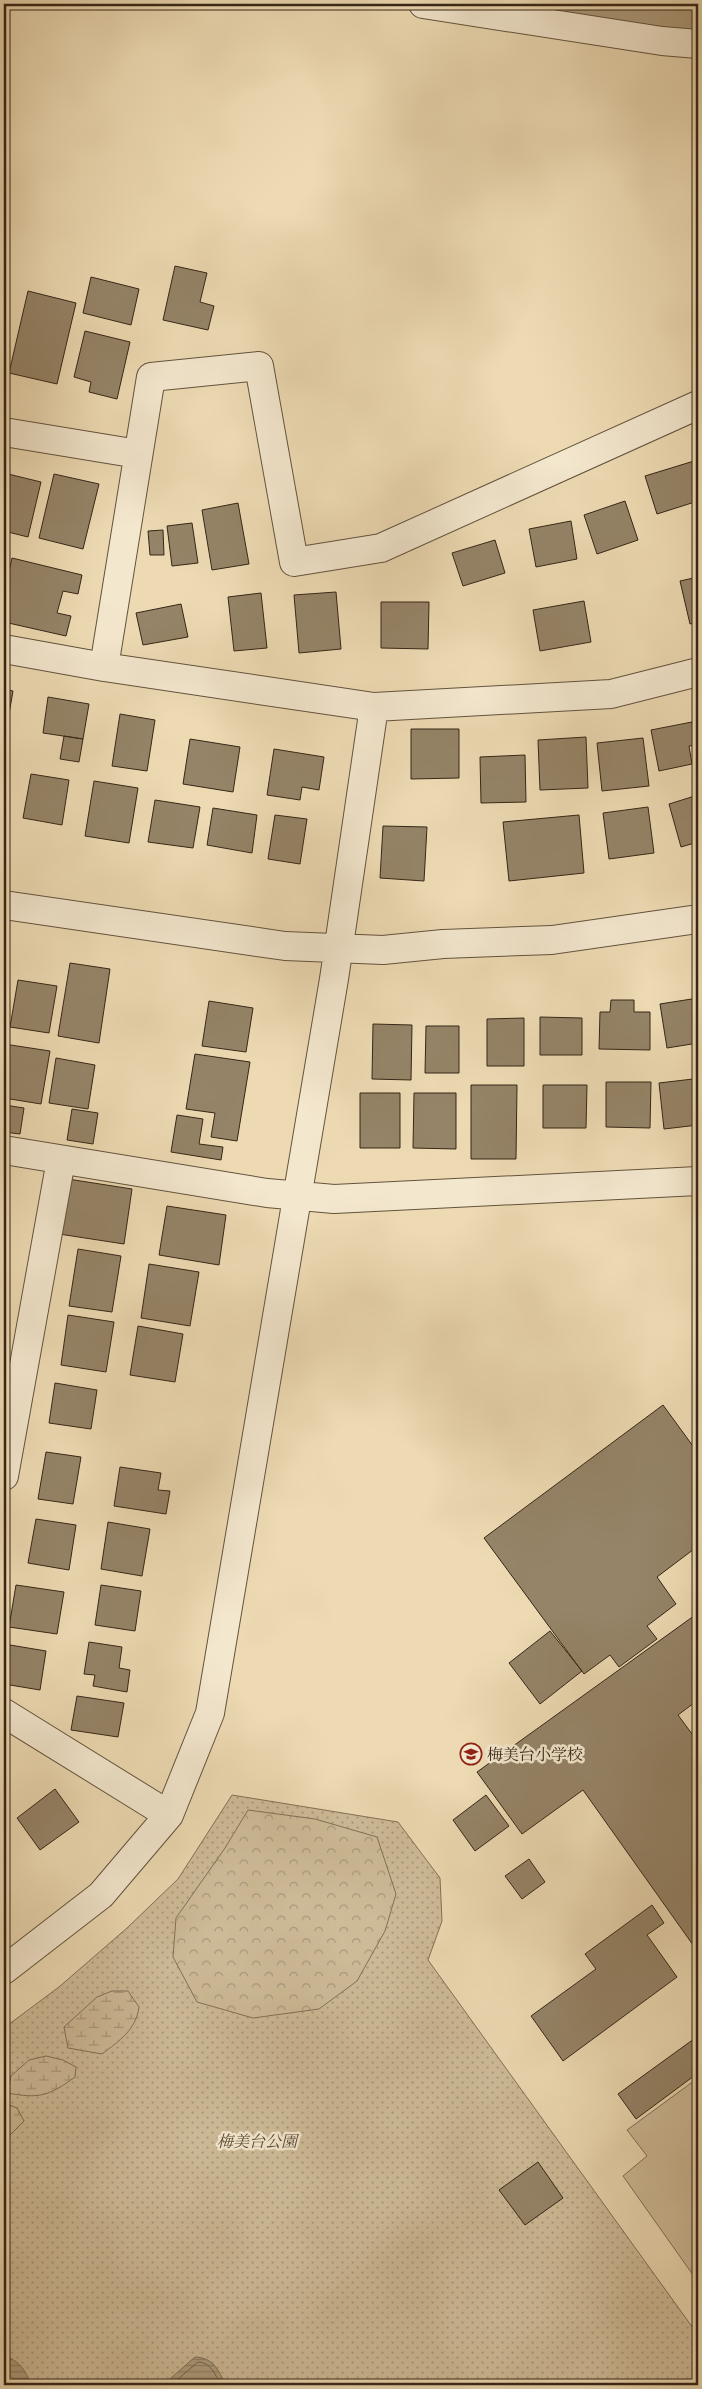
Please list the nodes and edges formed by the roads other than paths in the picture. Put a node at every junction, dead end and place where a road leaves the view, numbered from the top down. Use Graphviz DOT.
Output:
graph roads {
  1 [pos="423,4"];
  2 [pos="698,44"];
  3 [pos="698,405"];
  4 [pos="4,432"];
  5 [pos="138,454"];
  6 [pos="4,649"];
  7 [pos="104,667"];
  8 [pos="698,672"];
  9 [pos="374,707"];
  10 [pos="4,905"];
  11 [pos="698,919"];
  12 [pos="338,948"];
  13 [pos="4,1150"];
  14 [pos="61,1160"];
  15 [pos="698,1181"];
  16 [pos="296,1195"];
  17 [pos="4,1476"];
  18 [pos="4,1713"];
  19 [pos="169,1815"];
  20 [pos="4,1970"];
  1 -- 2 [label="street"];
  3 -- 5 [label="street"];
  4 -- 5 [label="street"];
  5 -- 7 [label="street"];
  6 -- 7 [label="street"];
  7 -- 9 [label="street"];
  8 -- 9 [label="street"];
  9 -- 12 [label="street"];
  10 -- 12 [label="street"];
  11 -- 12 [label="street"];
  12 -- 16 [label="street"];
  13 -- 14 [label="street"];
  14 -- 16 [label="street"];
  14 -- 17 [label="street"];
  15 -- 16 [label="street"];
  16 -- 19 [label="street"];
  18 -- 19 [label="street"];
  19 -- 20 [label="street"];
}
